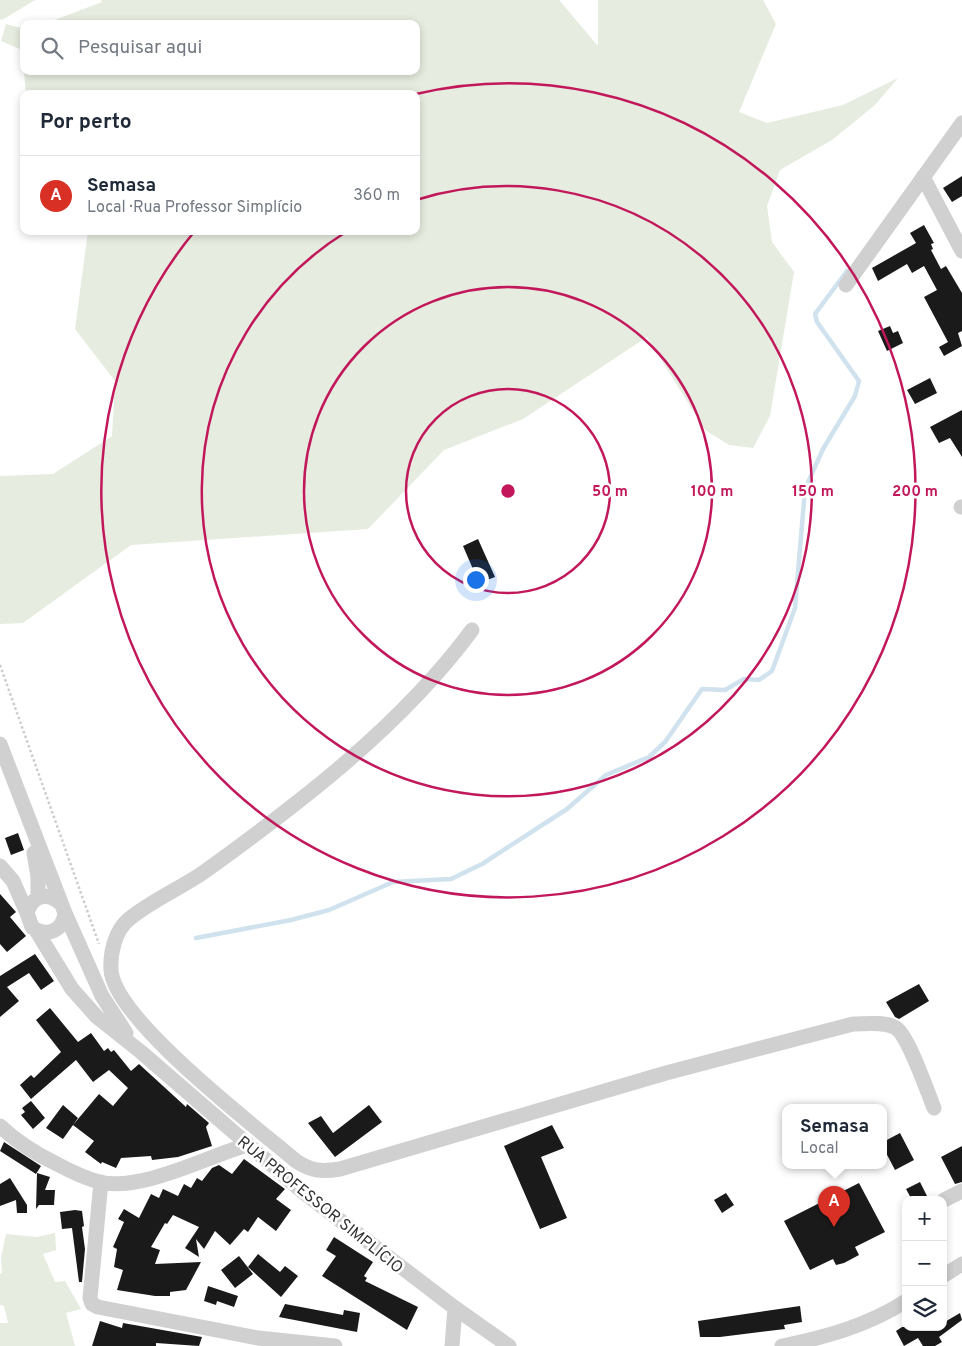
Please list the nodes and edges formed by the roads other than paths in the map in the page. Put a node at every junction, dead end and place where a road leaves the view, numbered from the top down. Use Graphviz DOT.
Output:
graph roads {
  1 [pos="962,123"];
  2 [pos="923,177"];
  3 [pos="962,251"];
  4 [pos="846,285"];
  5 [pos="472,630"];
  6 [pos="1,746"];
  7 [pos="0,866"];
  8 [pos="13,881"];
  9 [pos="38,898"];
  10 [pos="62,908"];
  11 [pos="28,913"];
  12 [pos="36,930"];
  13 [pos="141,1052"];
  14 [pos="934,1108"];
  15 [pos="0,1126"];
  16 [pos="247,1145"];
  17 [pos="101,1182"];
  18 [pos="962,1191"];
  19 [pos="947,1198"];
  20 [pos="962,1264"];
  21 [pos="947,1273"];
  22 [pos="902,1303"];
  23 [pos="455,1308"];
  24 [pos="826,1342"];
  25 [pos="335,1346"];
  26 [pos="452,1346"];
  27 [pos="509,1346"];
  28 [pos="782,1346"];
  1 -- 2 [label="street"];
  2 -- 3 [label="street"];
  2 -- 4 [label="street"];
  5 -- 14 [label="street"];
  6 -- 9 [label="street"];
  6 -- 10 [label="street, RUA PROFESSOR SIMPLÍCIO"];
  7 -- 8 [label="street"];
  8 -- 9 [label="street"];
  8 -- 11 [label="street"];
  9 -- 10 [label="street"];
  9 -- 11 [label="street"];
  10 -- 12 [label="street"];
  10 -- 13 [label="street, RUA PROFESSOR SIMPLÍCIO"];
  11 -- 12 [label="street"];
  12 -- 13 [label="street, RUA PROFESSOR SIMPLÍCIO"];
  13 -- 16 [label="street, RUA PROFESSOR SIMPLÍCIO"];
  15 -- 17 [label="street"];
  16 -- 17 [label="street"];
  16 -- 23 [label="street, RUA PROFESSOR SIMPLÍCIO"];
  17 -- 25 [label="street"];
  18 -- 19 [label="street"];
  20 -- 21 [label="street"];
  22 -- 24 [label="street"];
  23 -- 26 [label="street"];
  23 -- 27 [label="street, RUA PROFESSOR SIMPLÍCIO"];
  24 -- 28 [label="street"];
}
